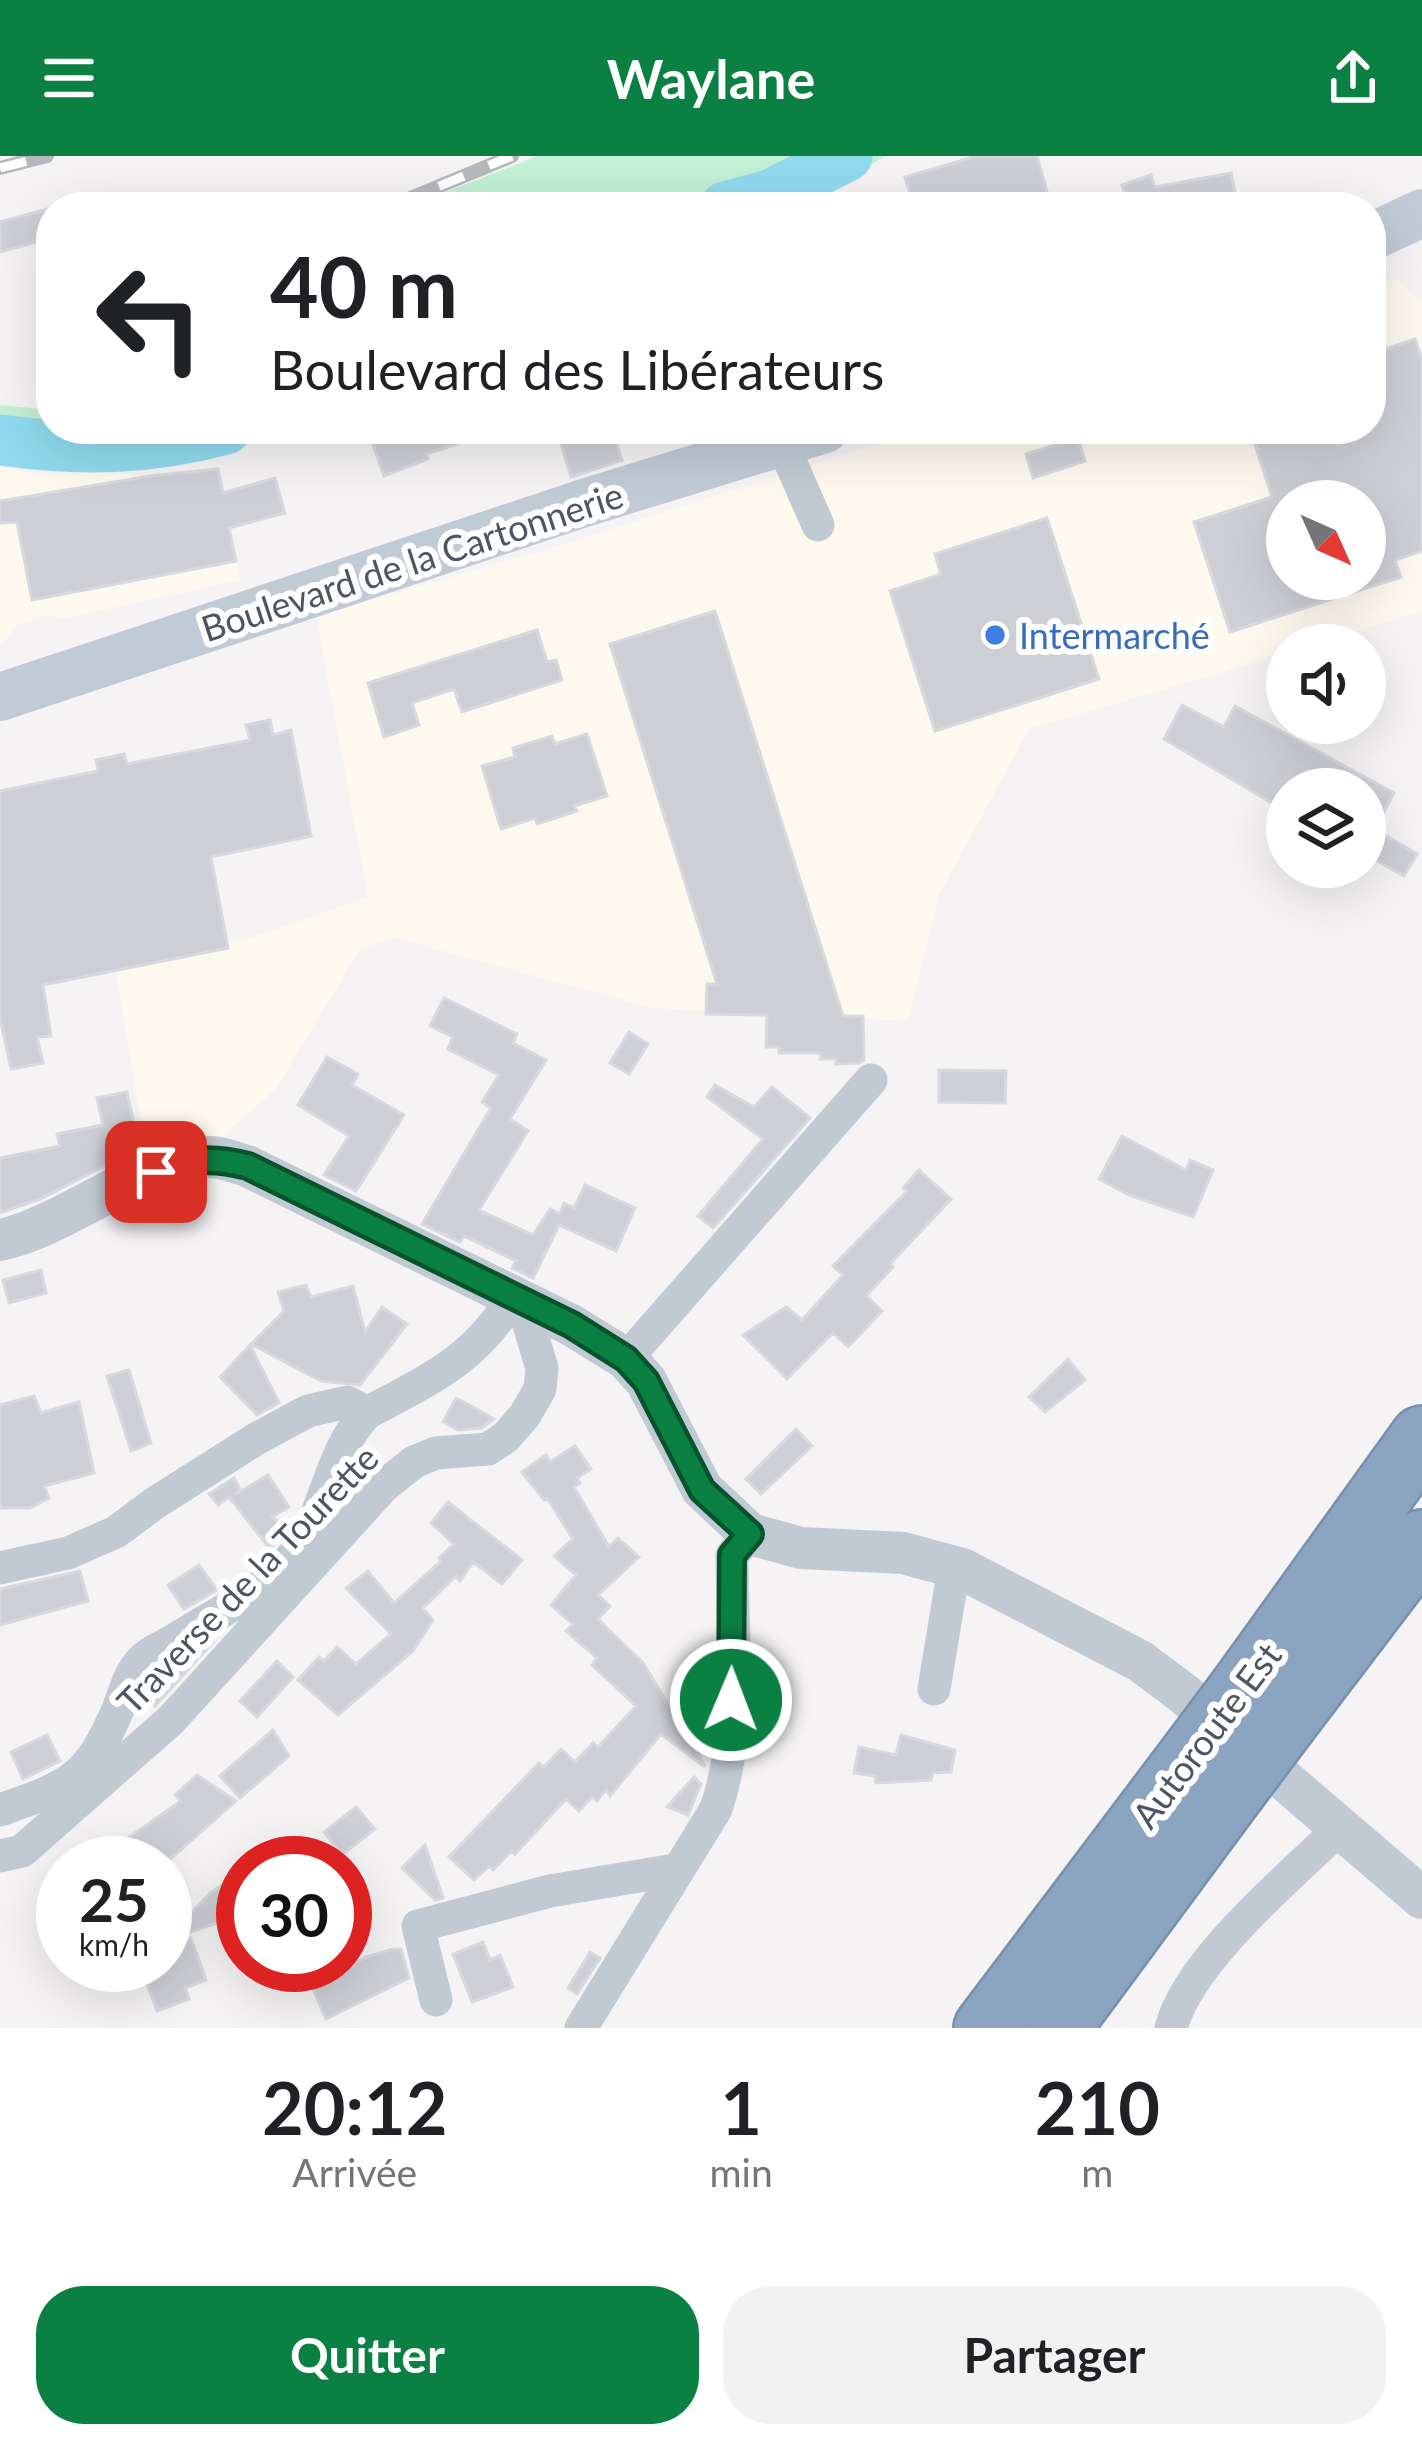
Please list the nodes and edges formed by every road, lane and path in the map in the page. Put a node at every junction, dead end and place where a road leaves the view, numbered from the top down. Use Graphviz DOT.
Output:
graph roads {
  1 [pos="776,444"];
  2 [pos="804,444"];
  3 [pos="818,525"];
  4 [pos="0,698"];
  5 [pos="871,1080"];
  6 [pos="0,1240"];
  7 [pos="517,1300"];
  8 [pos="626,1359"];
  9 [pos="368,1413"];
  10 [pos="1422,1438"];
  11 [pos="750,1534"];
  12 [pos="1422,1543"];
  13 [pos="0,1568"];
  14 [pos="954,1568"];
  15 [pos="934,1689"];
  16 [pos="1264,1704"];
  17 [pos="1213,1773"];
  18 [pos="0,1810"];
  19 [pos="1341,1827"];
  20 [pos="0,1856"];
  21 [pos="675,1870"];
  22 [pos="1422,1898"];
  23 [pos="436,2000"];
  24 [pos="580,2028"];
  25 [pos="986,2028"];
  26 [pos="1058,2028"];
  27 [pos="1171,2028"];
  1 -- 4 [label="main road, Boulevard de la Cartonnerie"];
  2 -- 3 [label="street"];
  5 -- 8 [label="street"];
  6 -- 7 [label="street"];
  7 -- 8 [label="street"];
  7 -- 9 [label="street"];
  7 -- 20 [label="street, Traverse de la Tourette"];
  8 -- 11 [label="street"];
  9 -- 13 [label="street"];
  9 -- 18 [label="street"];
  10 -- 16 [label="highway, Autoroute Est"];
  11 -- 14 [label="street"];
  11 -- 21 [label="street"];
  12 -- 16 [label="highway, Autoroute Est"];
  14 -- 15 [label="street"];
  14 -- 19 [label="street"];
  16 -- 17 [label="highway, Autoroute Est, bridge"];
  17 -- 25 [label="highway, Autoroute Est"];
  17 -- 26 [label="highway, Autoroute Est"];
  19 -- 22 [label="street"];
  19 -- 27 [label="street"];
  21 -- 23 [label="street"];
  21 -- 24 [label="street"];
}
